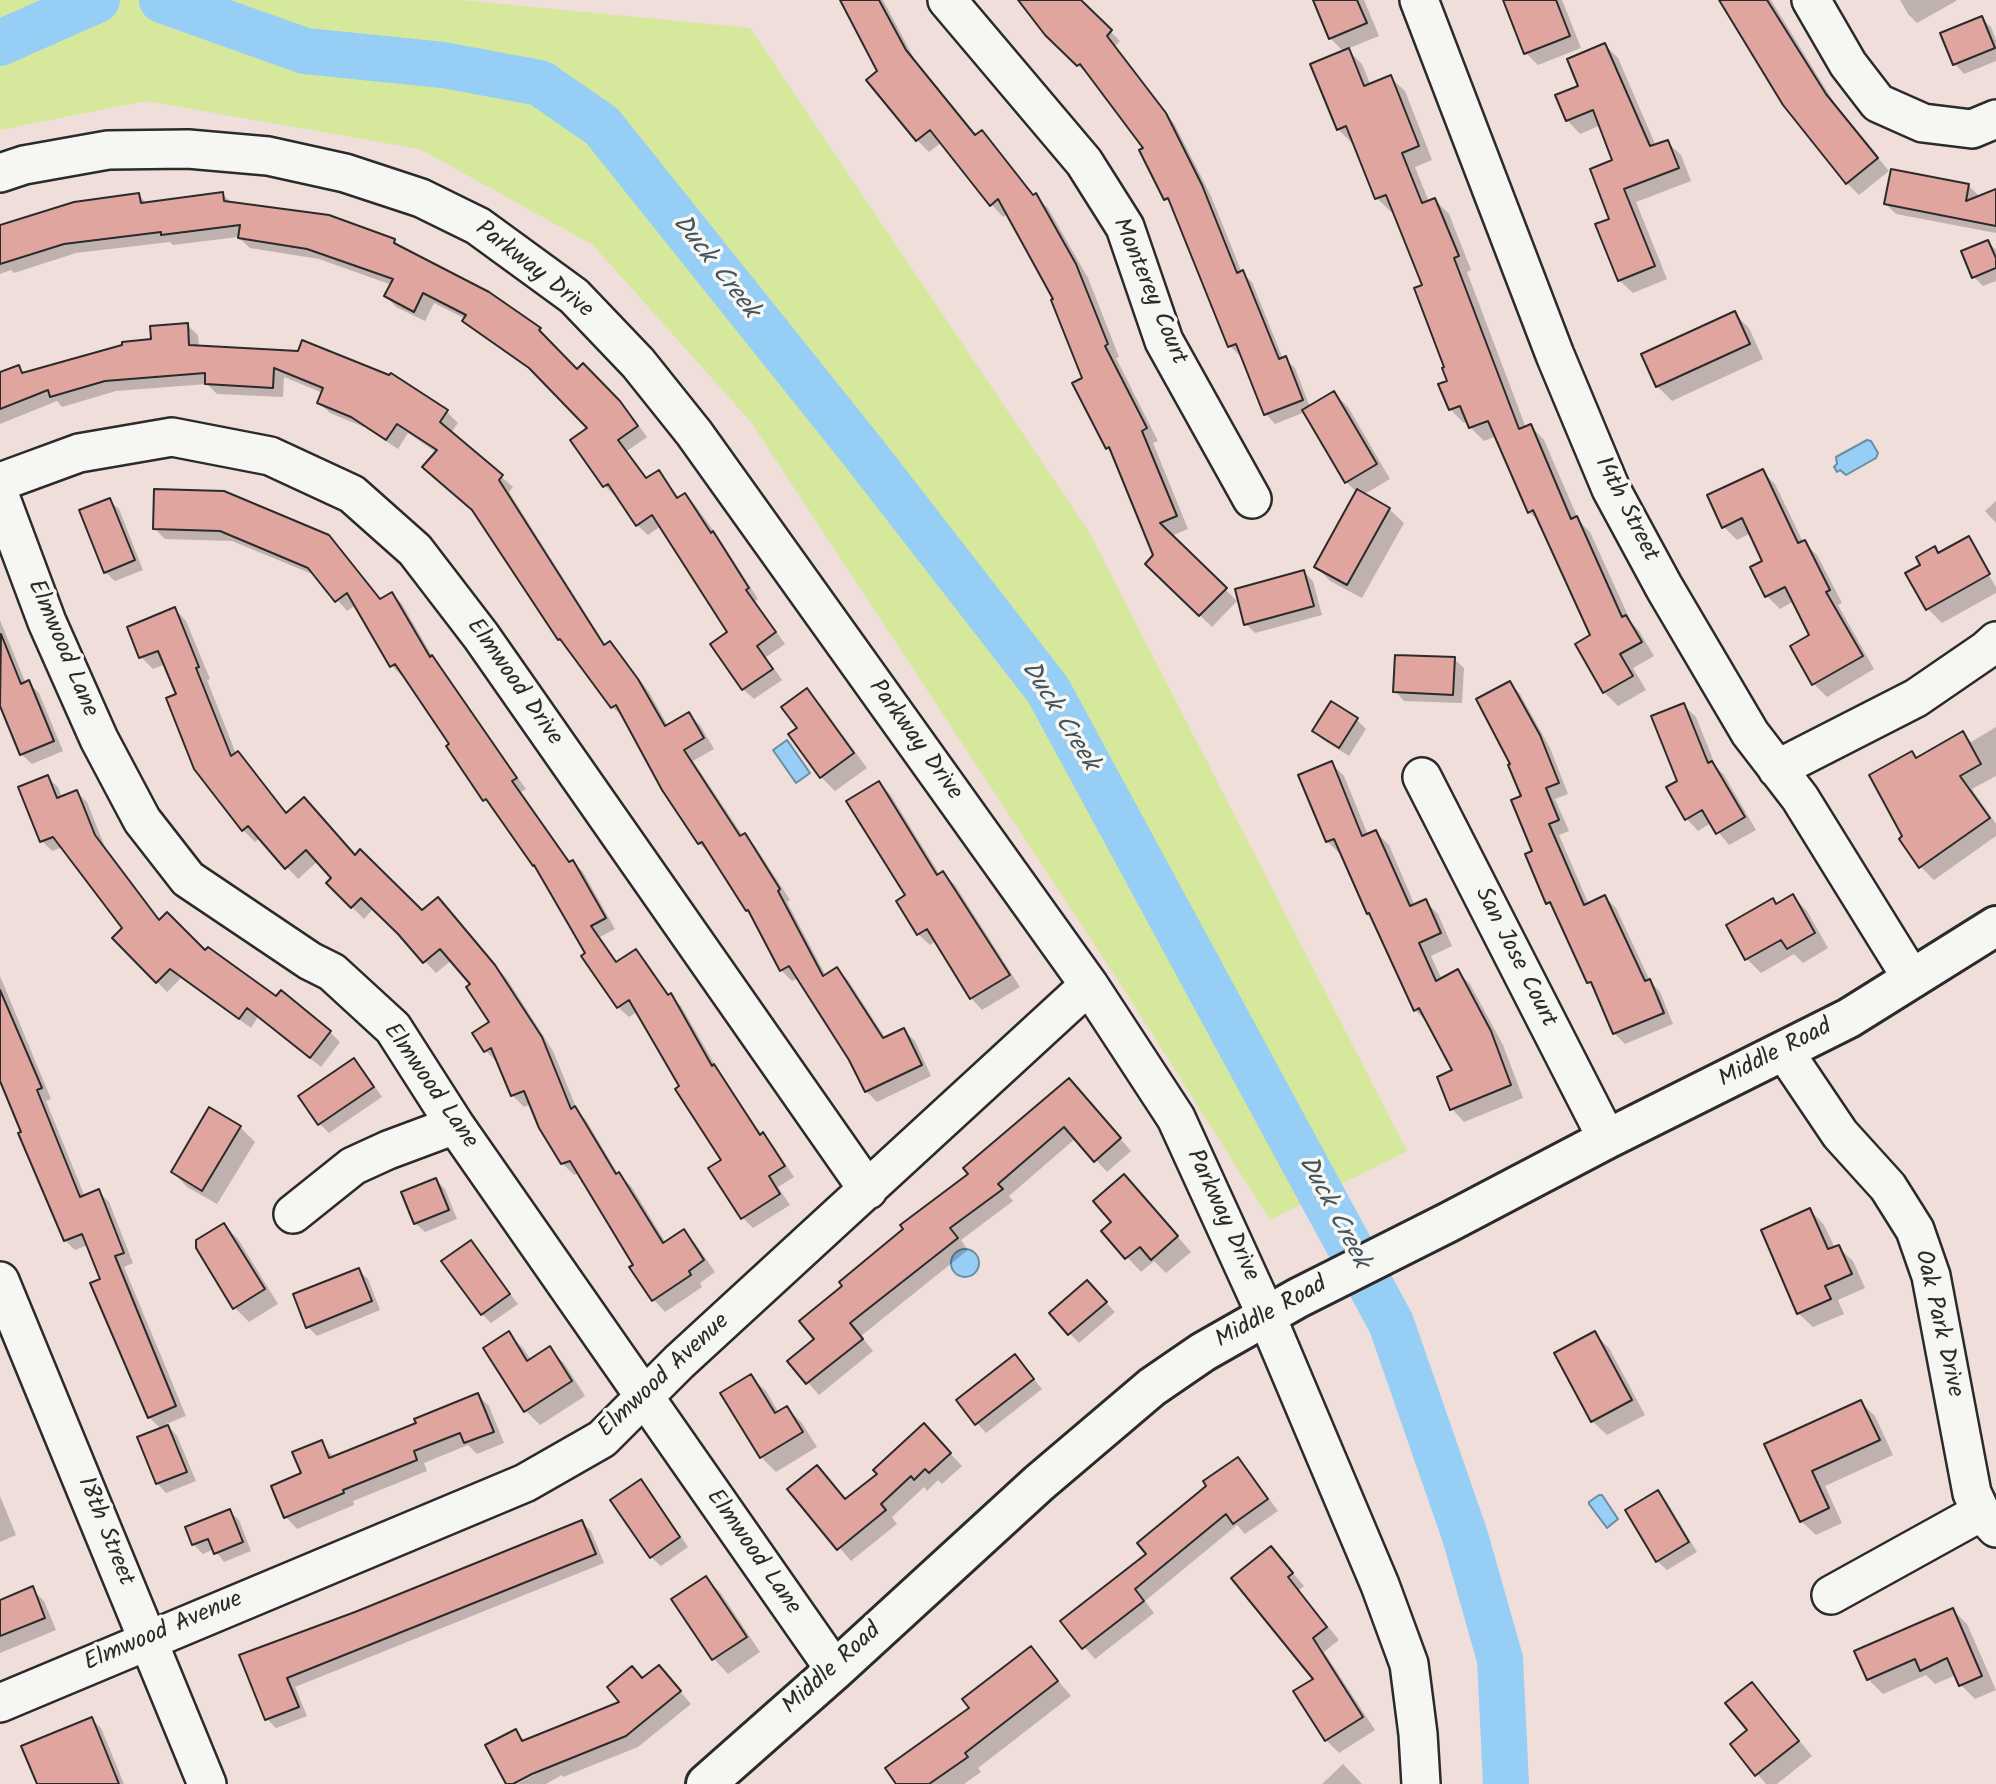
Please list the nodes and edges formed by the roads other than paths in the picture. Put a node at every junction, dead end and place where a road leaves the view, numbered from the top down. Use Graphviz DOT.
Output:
graph roads {
  1 [pos="947,0"];
  2 [pos="1419,0"];
  3 [pos="1811,0"];
  4 [pos="1996,119"];
  5 [pos="0,173"];
  6 [pos="0,482"];
  7 [pos="0,496"];
  8 [pos="1252,499"];
  9 [pos="1996,641"];
  10 [pos="1777,769"];
  11 [pos="1422,777"];
  12 [pos="1996,926"];
  13 [pos="1912,979"];
  14 [pos="1089,985"];
  15 [pos="1784,1051"];
  16 [pos="455,1125"];
  17 [pos="1606,1139"];
  18 [pos="868,1190"];
  19 [pos="293,1214"];
  20 [pos="0,1281"];
  21 [pos="1282,1306"];
  22 [pos="643,1398"];
  23 [pos="1989,1520"];
  24 [pos="1832,1595"];
  25 [pos="148,1639"];
  26 [pos="835,1670"];
  27 [pos="0,1703"];
  28 [pos="207,1784"];
  29 [pos="706,1784"];
  30 [pos="1421,1784"];
  1 -- 8 [label="street, Monterey Court"];
  2 -- 10 [label="street, 14th Street"];
  3 -- 4 [label="street"];
  5 -- 14 [label="street, Parkway Drive"];
  6 -- 18 [label="street, Elmwood Drive"];
  7 -- 16 [label="street, Elmwood Lane"];
  9 -- 10 [label="street"];
  10 -- 13 [label="street, 14th Street"];
  11 -- 17 [label="street, San Jose Court"];
  12 -- 13 [label="main road, Middle Road"];
  13 -- 15 [label="main road, Middle Road"];
  14 -- 18 [label="street, Elmwood Avenue"];
  14 -- 21 [label="street, Parkway Drive"];
  15 -- 17 [label="main road, Middle Road"];
  15 -- 23 [label="street, Oak Park Drive"];
  16 -- 19 [label="street"];
  16 -- 22 [label="street, Elmwood Lane"];
  17 -- 21 [label="main road, Middle Road"];
  18 -- 22 [label="street, Elmwood Avenue"];
  20 -- 25 [label="street, 18th Street"];
  21 -- 26 [label="main road, Middle Road"];
  21 -- 30 [label="street, Parkway Drive"];
  22 -- 25 [label="street, Elmwood Avenue"];
  22 -- 26 [label="street, Elmwood Lane"];
  23 -- 24 [label="street, Oak Park Drive"];
  25 -- 27 [label="street, Elmwood Avenue"];
  25 -- 28 [label="street, 18th Street"];
  26 -- 29 [label="main road, Middle Road"];
}
